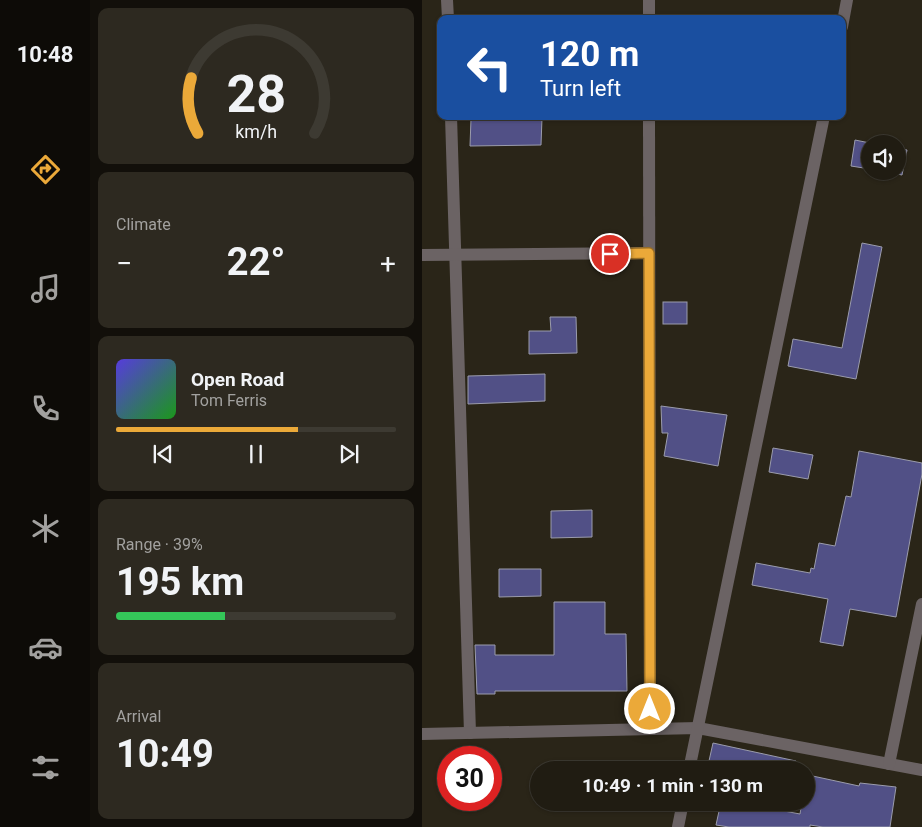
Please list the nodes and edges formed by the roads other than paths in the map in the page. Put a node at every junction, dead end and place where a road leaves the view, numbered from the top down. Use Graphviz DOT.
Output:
graph roads {
  1 [pos="447,0"];
  2 [pos="649,0"];
  3 [pos="847,0"];
  4 [pos="448,15"];
  5 [pos="649,15"];
  6 [pos="844,15"];
  7 [pos="451,120"];
  8 [pos="649,120"];
  9 [pos="823,120"];
  10 [pos="649,253"];
  11 [pos="455,254"];
  12 [pos="422,255"];
  13 [pos="922,604"];
  14 [pos="698,728"];
  15 [pos="650,729"];
  16 [pos="470,733"];
  17 [pos="422,734"];
  18 [pos="691,761"];
  19 [pos="889,764"];
  20 [pos="922,770"];
  21 [pos="681,811"];
  22 [pos="678,827"];
  1 -- 4 [label="street"];
  2 -- 5 [label="street"];
  3 -- 6 [label="street"];
  7 -- 11 [label="street"];
  8 -- 10 [label="street"];
  9 -- 14 [label="street"];
  10 -- 11 [label="street"];
  10 -- 15 [label="street"];
  11 -- 12 [label="street"];
  11 -- 16 [label="street"];
  13 -- 19 [label="street"];
  14 -- 15 [label="street"];
  14 -- 18 [label="street"];
  14 -- 19 [label="street"];
  15 -- 16 [label="street"];
  16 -- 17 [label="street"];
  19 -- 20 [label="street"];
  21 -- 22 [label="street"];
}
